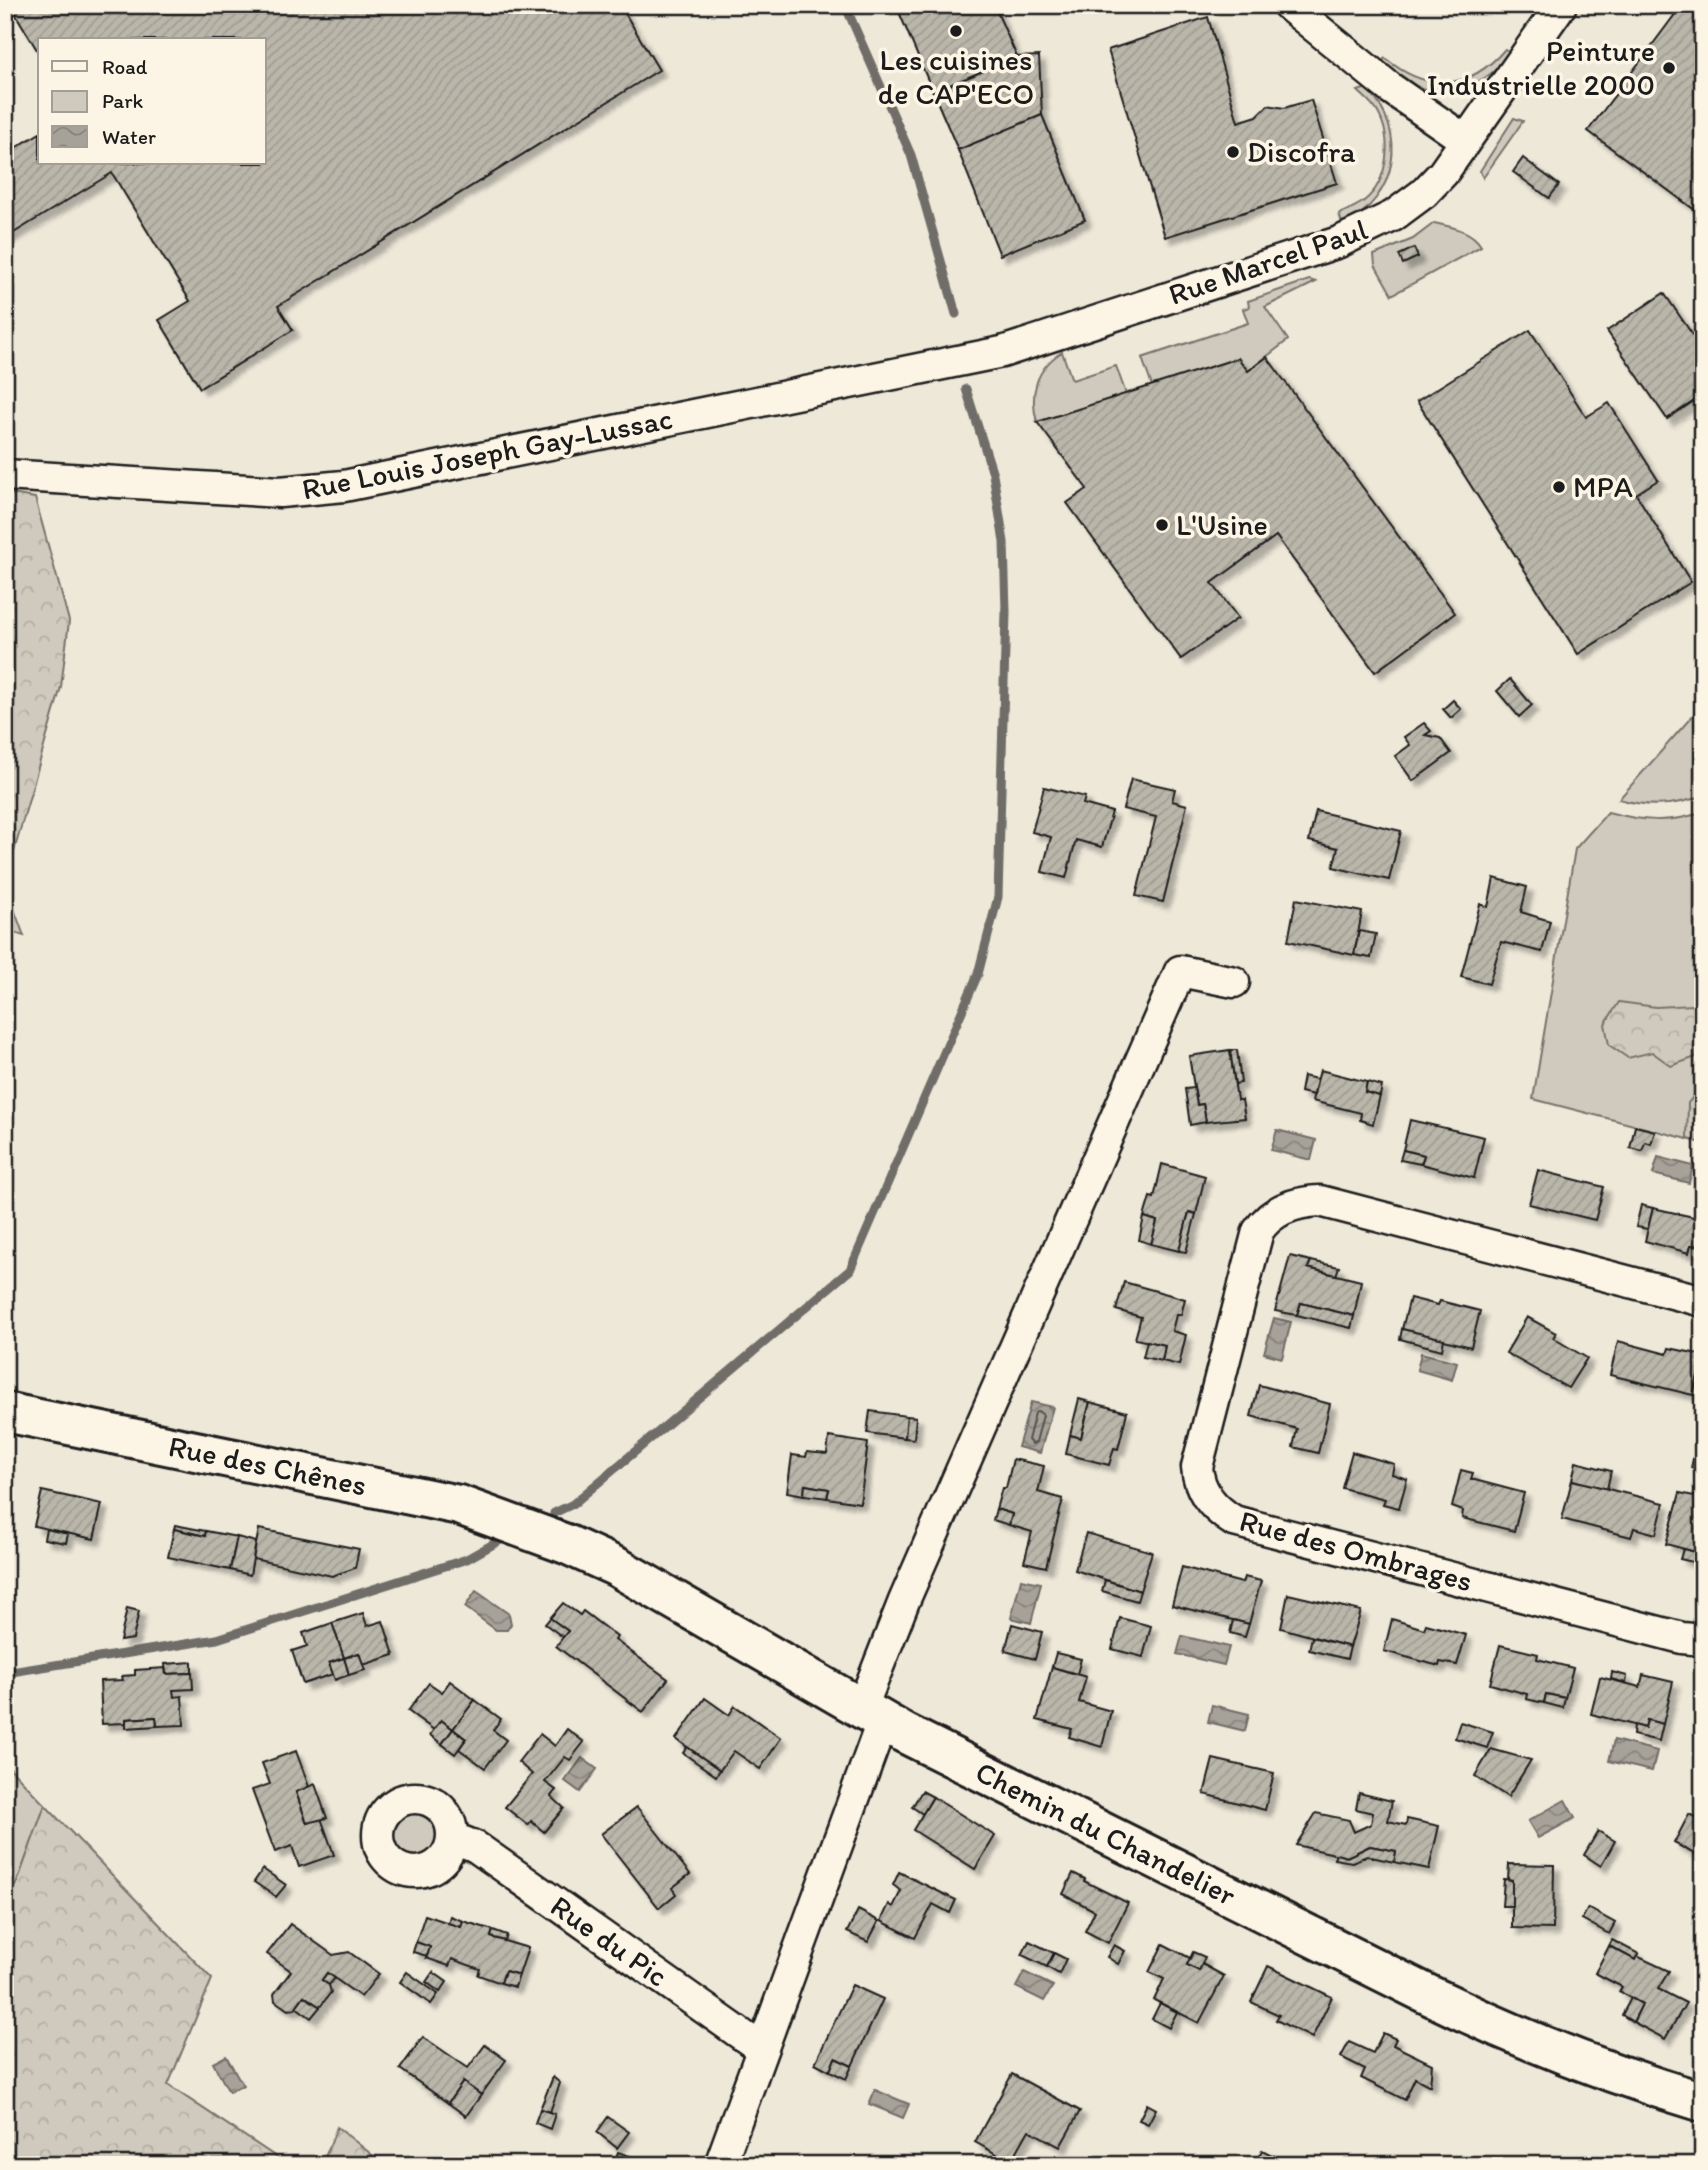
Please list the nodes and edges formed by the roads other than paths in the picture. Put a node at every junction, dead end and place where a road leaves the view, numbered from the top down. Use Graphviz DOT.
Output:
graph roads {
  1 [pos="1288,5"];
  2 [pos="1561,5"];
  3 [pos="1465,140"];
  4 [pos="963,361"];
  5 [pos="5,475"];
  6 [pos="1234,982"];
  7 [pos="1703,1301"];
  8 [pos="5,1412"];
  9 [pos="527,1530"];
  10 [pos="1703,1640"];
  11 [pos="872,1716"];
  12 [pos="452,1842"];
  13 [pos="762,2049"];
  14 [pos="1703,2102"];
  15 [pos="720,2165"];
  1 -- 3 [label="street"];
  2 -- 3 [label="street, Rue Marcel Paul"];
  3 -- 4 [label="street, Rue Marcel Paul"];
  4 -- 5 [label="street, Rue Louis Joseph Gay-Lussac"];
  6 -- 11 [label="street"];
  7 -- 10 [label="street, Rue des Ombrages"];
  8 -- 9 [label="street, Rue des Chênes"];
  9 -- 11 [label="street, Chemin du Chandelier"];
  11 -- 13 [label="street"];
  11 -- 14 [label="street, Chemin du Chandelier"];
  12 -- 13 [label="street, Rue du Pic"];
  13 -- 15 [label="street"];
}
